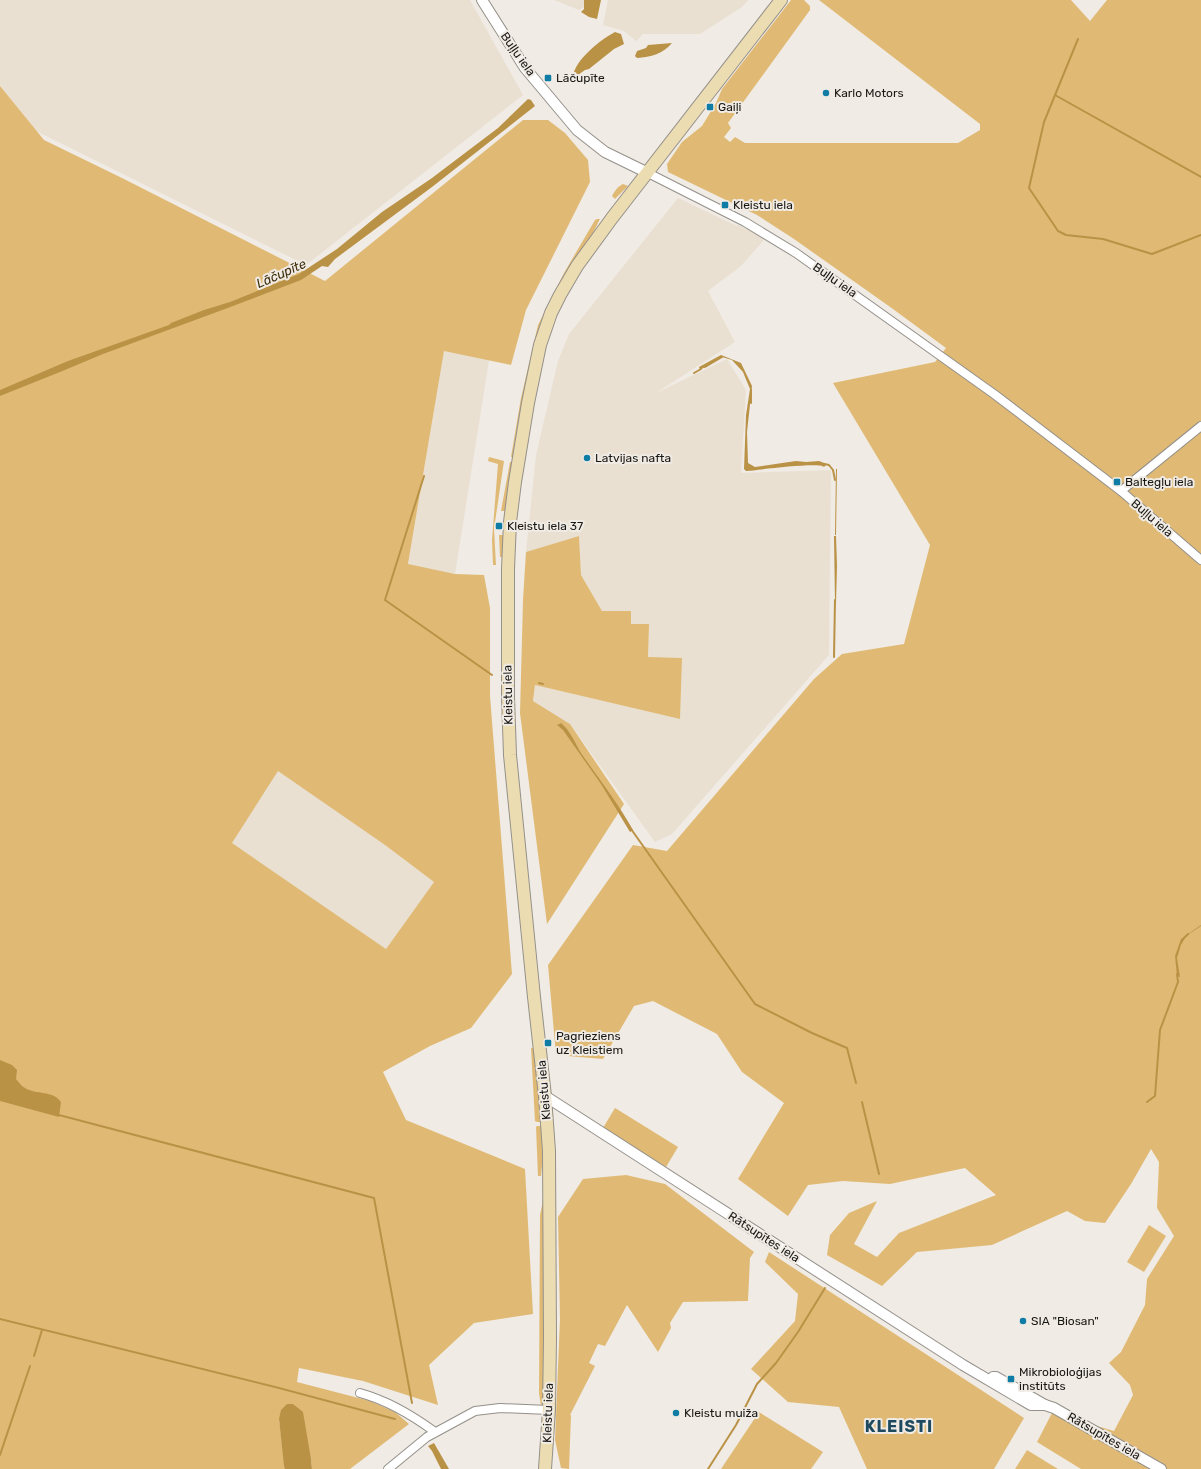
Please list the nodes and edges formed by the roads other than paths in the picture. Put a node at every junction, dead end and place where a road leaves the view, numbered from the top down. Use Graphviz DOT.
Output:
graph roads {
  1 [pos="482,0"];
  2 [pos="781,0"];
  3 [pos="646,172"];
  4 [pos="1201,426"];
  5 [pos="1121,491"];
  6 [pos="1201,560"];
  7 [pos="545,1096"];
  8 [pos="360,1392"];
  9 [pos="549,1410"];
  10 [pos="435,1432"];
  11 [pos="388,1469"];
  12 [pos="545,1469"];
  13 [pos="1161,1469"];
  1 -- 3 [label="street, Buļļu iela"];
  2 -- 3 [label="main road, Kleistu iela"];
  3 -- 5 [label="street, Buļļu iela"];
  3 -- 7 [label="main road, Kleistu iela"];
  4 -- 5 [label="street"];
  5 -- 6 [label="street, Buļļu iela"];
  7 -- 9 [label="main road, Kleistu iela"];
  7 -- 13 [label="street, Rātsupītes iela"];
  8 -- 10 [label="street"];
  9 -- 10 [label="street"];
  9 -- 12 [label="main road, Kleistu iela"];
  10 -- 11 [label="street"];
}
